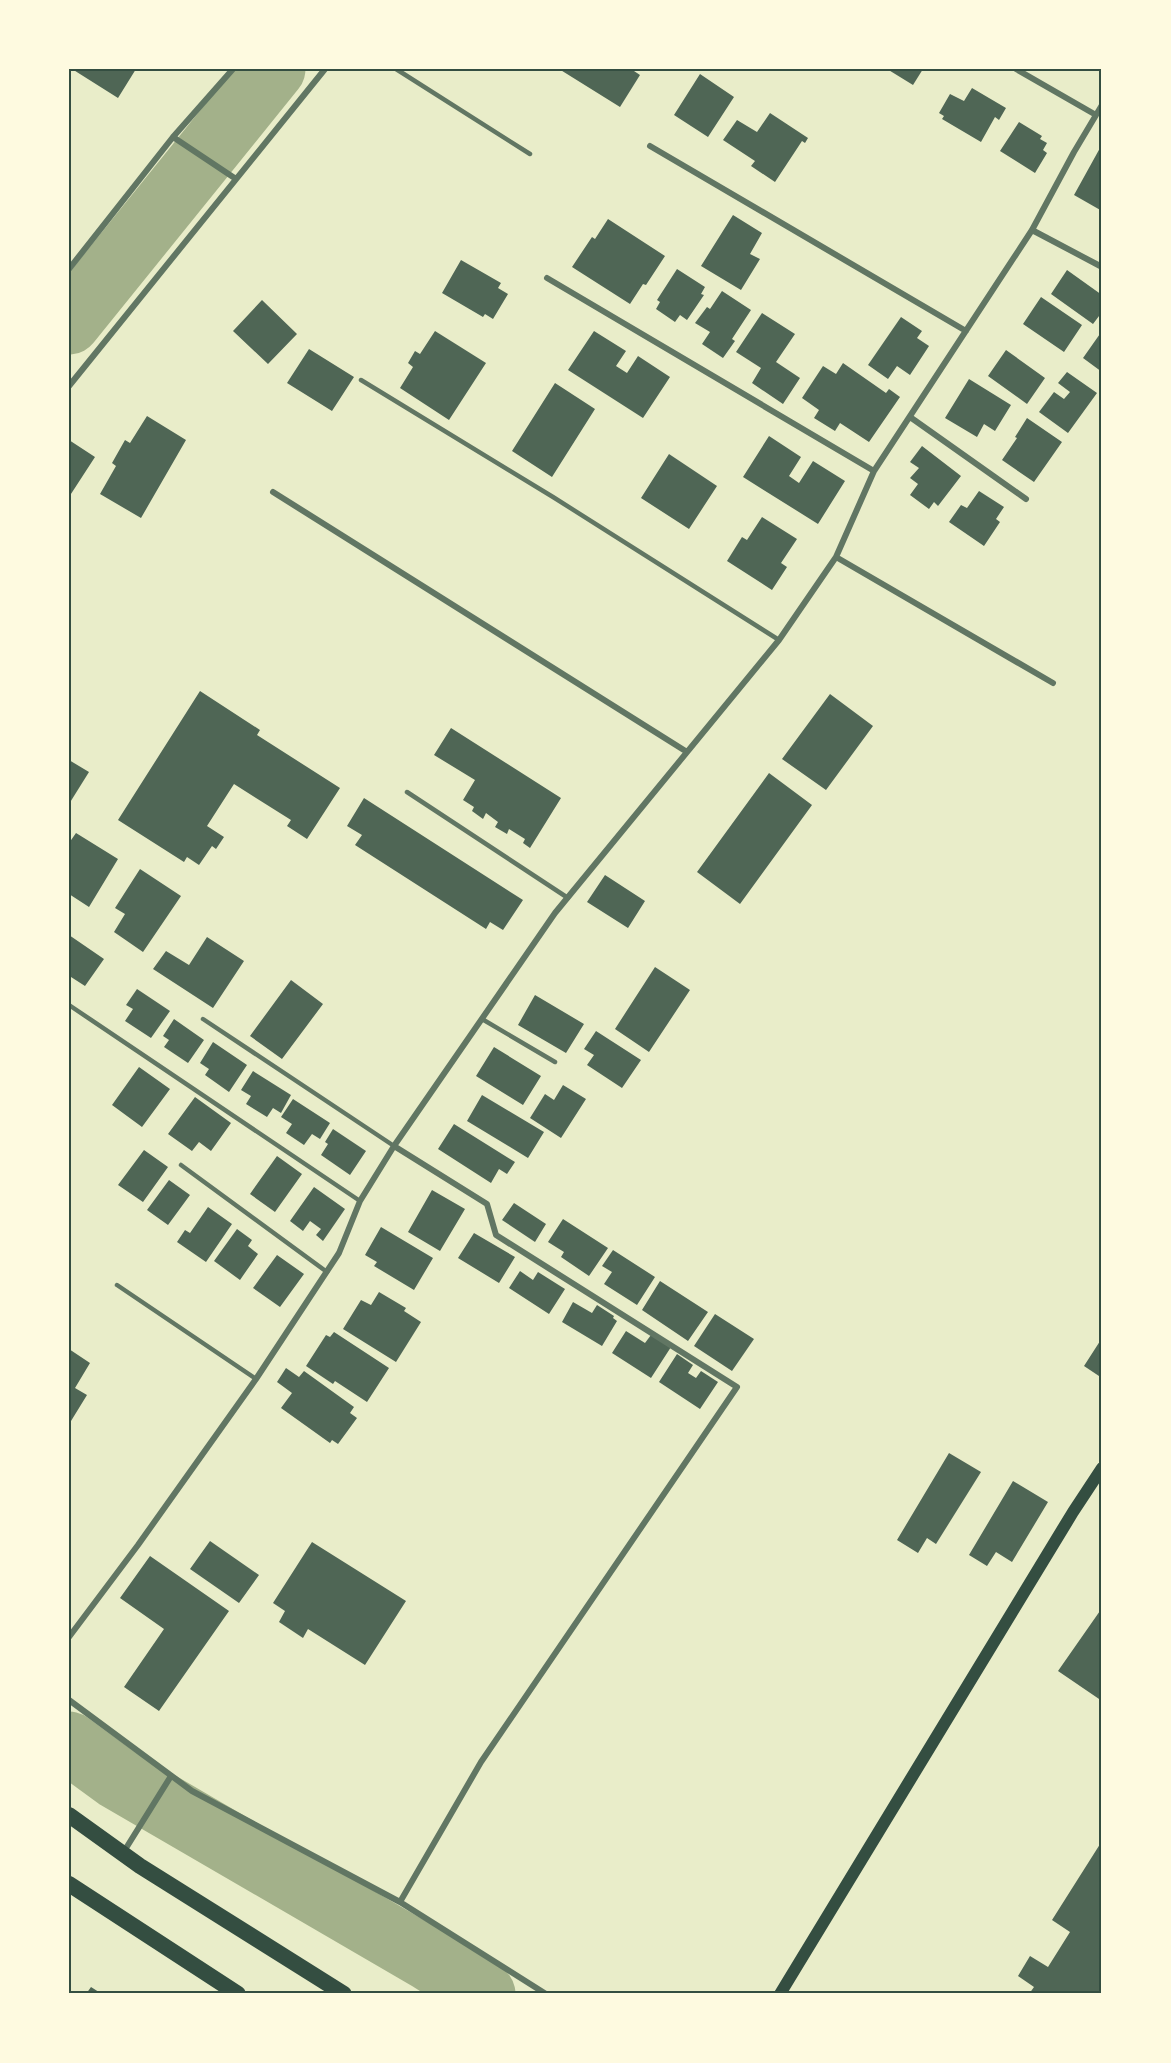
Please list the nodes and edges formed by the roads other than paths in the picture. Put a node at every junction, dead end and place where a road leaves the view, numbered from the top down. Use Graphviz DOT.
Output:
graph roads {
  1 [pos="233,69"];
  2 [pos="325,69"];
  3 [pos="396,69"];
  4 [pos="1016,69"];
  5 [pos="1102,105"];
  6 [pos="1096,115"];
  7 [pos="173,136"];
  8 [pos="650,146"];
  9 [pos="530,154"];
  10 [pos="236,179"];
  11 [pos="1032,230"];
  12 [pos="1102,267"];
  13 [pos="69,268"];
  14 [pos="547,278"];
  15 [pos="966,331"];
  16 [pos="361,380"];
  17 [pos="69,386"];
  18 [pos="910,417"];
  19 [pos="874,471"];
  20 [pos="273,492"];
  21 [pos="1026,499"];
  22 [pos="836,557"];
  23 [pos="779,640"];
  24 [pos="1053,684"];
  25 [pos="687,752"];
  26 [pos="407,792"];
  27 [pos="568,898"];
  28 [pos="69,1005"];
  29 [pos="203,1019"];
  30 [pos="482,1019"];
  31 [pos="555,1062"];
  32 [pos="394,1146"];
  33 [pos="181,1166"];
  34 [pos="360,1201"];
  35 [pos="327,1272"];
  36 [pos="117,1285"];
  37 [pos="256,1379"];
  38 [pos="1102,1468"];
  39 [pos="69,1637"];
  40 [pos="69,1700"];
  41 [pos="171,1777"];
  42 [pos="69,1815"];
  43 [pos="123,1852"];
  44 [pos="69,1884"];
  45 [pos="400,1902"];
  46 [pos="238,1994"];
  47 [pos="344,1994"];
  48 [pos="546,1994"];
  49 [pos="780,1994"];
  1 -- 7 [label="street"];
  2 -- 10 [label="street"];
  3 -- 9 [label="lane"];
  4 -- 6 [label="street"];
  5 -- 6 [label="street"];
  6 -- 11 [label="street"];
  7 -- 10 [label="street"];
  7 -- 13 [label="street"];
  8 -- 15 [label="street"];
  10 -- 17 [label="street"];
  11 -- 12 [label="street"];
  11 -- 15 [label="street"];
  14 -- 19 [label="street"];
  15 -- 18 [label="street"];
  16 -- 23 [label="lane"];
  18 -- 19 [label="street"];
  18 -- 21 [label="street"];
  19 -- 22 [label="street"];
  20 -- 25 [label="street"];
  22 -- 23 [label="street"];
  22 -- 24 [label="street"];
  23 -- 25 [label="street"];
  25 -- 27 [label="street"];
  26 -- 27 [label="lane"];
  27 -- 30 [label="street"];
  28 -- 34 [label="lane"];
  29 -- 32 [label="lane"];
  30 -- 31 [label="lane"];
  30 -- 32 [label="street"];
  32 -- 34 [label="street"];
  32 -- 45 [label="street"];
  33 -- 35 [label="lane"];
  34 -- 35 [label="street"];
  35 -- 37 [label="street"];
  36 -- 37 [label="lane"];
  37 -- 39 [label="street"];
  38 -- 49 [label="main road"];
  40 -- 41 [label="street"];
  41 -- 43 [label="street"];
  41 -- 45 [label="street"];
  42 -- 43 [label="highway"];
  43 -- 47 [label="highway"];
  44 -- 46 [label="highway"];
  45 -- 48 [label="street"];
}
